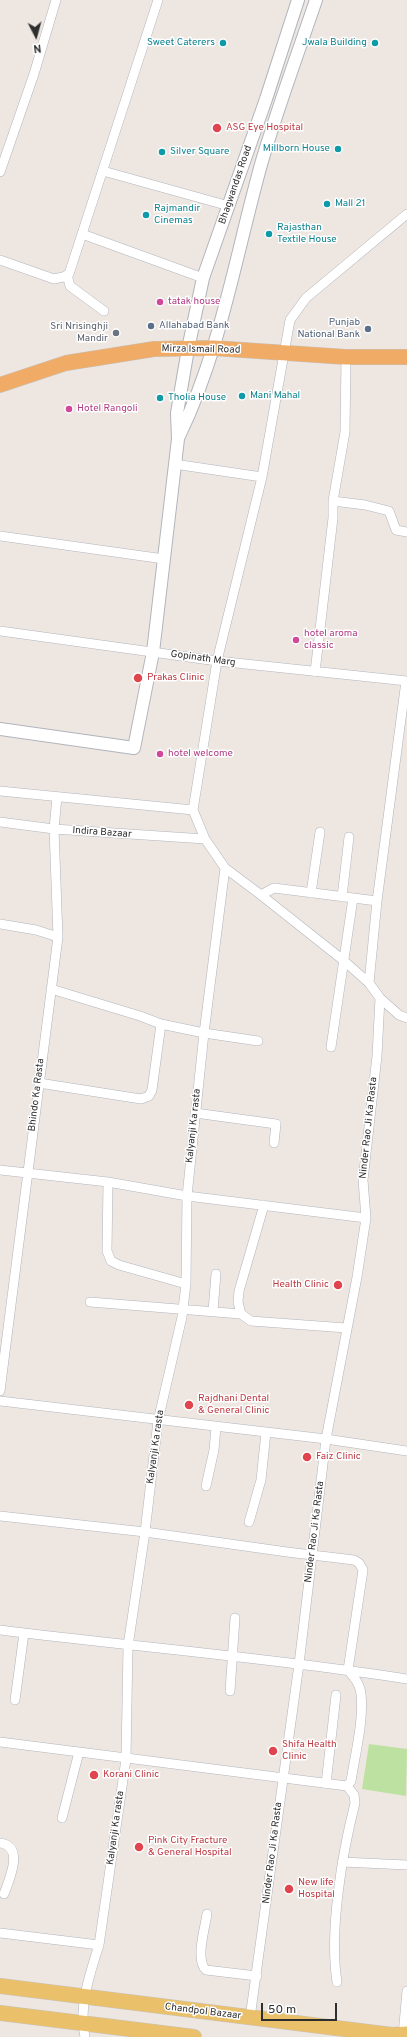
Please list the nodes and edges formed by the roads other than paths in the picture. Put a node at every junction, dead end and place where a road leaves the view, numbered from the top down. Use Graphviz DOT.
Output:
graph roads {
  1 [pos="56,0"];
  2 [pos="158,0"];
  3 [pos="298,0"];
  4 [pos="316,0"];
  5 [pos="103,171"];
  6 [pos="0,172"];
  7 [pos="229,206"];
  8 [pos="407,214"];
  9 [pos="82,234"];
  10 [pos="0,260"];
  11 [pos="67,275"];
  12 [pos="203,278"];
  13 [pos="104,311"];
  14 [pos="213,348"];
  15 [pos="188,349"];
  16 [pos="282,354"];
  17 [pos="346,357"];
  18 [pos="407,357"];
  19 [pos="0,385"];
  20 [pos="178,439"];
  21 [pos="174,464"];
  22 [pos="262,477"];
  23 [pos="333,501"];
  24 [pos="407,532"];
  25 [pos="0,536"];
  26 [pos="164,559"];
  27 [pos="0,631"];
  28 [pos="153,652"];
  29 [pos="217,661"];
  30 [pos="314,672"];
  31 [pos="407,681"];
  32 [pos="0,729"];
  33 [pos="0,791"];
  34 [pos="57,797"];
  35 [pos="193,810"];
  36 [pos="0,822"];
  37 [pos="54,830"];
  38 [pos="320,832"];
  39 [pos="349,837"];
  40 [pos="205,839"];
  41 [pos="225,868"];
  42 [pos="311,892"];
  43 [pos="261,895"];
  44 [pos="342,896"];
  45 [pos="353,898"];
  46 [pos="377,901"];
  47 [pos="0,924"];
  48 [pos="58,937"];
  49 [pos="343,960"];
  50 [pos="369,983"];
  51 [pos="51,989"];
  52 [pos="380,998"];
  53 [pos="407,1018"];
  54 [pos="161,1024"];
  55 [pos="204,1033"];
  56 [pos="258,1041"];
  57 [pos="331,1046"];
  58 [pos="39,1083"];
  59 [pos="195,1113"];
  60 [pos="274,1143"];
  61 [pos="0,1170"];
  62 [pos="28,1174"];
  63 [pos="108,1182"];
  64 [pos="187,1196"];
  65 [pos="264,1205"];
  66 [pos="366,1218"];
  67 [pos="216,1274"];
  68 [pos="186,1284"];
  69 [pos="90,1302"];
  70 [pos="183,1309"];
  71 [pos="213,1312"];
  72 [pos="241,1314"];
  73 [pos="346,1328"];
  74 [pos="0,1391"];
  75 [pos="0,1401"];
  76 [pos="158,1420"];
  77 [pos="216,1427"];
  78 [pos="266,1432"];
  79 [pos="326,1439"];
  80 [pos="407,1451"];
  81 [pos="206,1486"];
  82 [pos="0,1516"];
  83 [pos="249,1522"];
  84 [pos="145,1532"];
  85 [pos="313,1555"];
  86 [pos="235,1618"];
  87 [pos="0,1630"];
  88 [pos="24,1633"];
  89 [pos="128,1646"];
  90 [pos="232,1657"];
  91 [pos="299,1664"];
  92 [pos="348,1670"];
  93 [pos="407,1679"];
  94 [pos="230,1692"];
  95 [pos="336,1695"];
  96 [pos="15,1700"];
  97 [pos="0,1742"];
  98 [pos="79,1752"];
  99 [pos="126,1759"];
  100 [pos="283,1777"];
  101 [pos="326,1784"];
  102 [pos="347,1786"];
  103 [pos="62,1818"];
  104 [pos="0,1843"];
  105 [pos="342,1862"];
  106 [pos="407,1865"];
  107 [pos="4,1894"];
  108 [pos="207,1914"];
  109 [pos="0,1933"];
  110 [pos="99,1945"];
  111 [pos="257,1976"];
  112 [pos="337,1982"];
  113 [pos="0,1986"];
  114 [pos="407,1991"];
  115 [pos="86,1997"];
  116 [pos="0,2013"];
  117 [pos="250,2018"];
  118 [pos="84,2031"];
  119 [pos="405,2035"];
  120 [pos="194,2037"];
  1 -- 6 [label="street"];
  2 -- 5 [label="street"];
  3 -- 7 [label="street, Bhagwandas Road"];
  4 -- 14 [label="street, Bhagwandas Road"];
  5 -- 7 [label="street"];
  5 -- 9 [label="street"];
  7 -- 12 [label="street, Bhagwandas Road"];
  8 -- 16 [label="street"];
  9 -- 11 [label="street"];
  9 -- 12 [label="street"];
  10 -- 11 [label="street"];
  11 -- 13 [label="street"];
  12 -- 15 [label="street, Bhagwandas Road"];
  14 -- 15 [label="highway, Mirza Ismail Road"];
  14 -- 16 [label="highway, Mirza Ismail Road"];
  14 -- 20 [label="street, Bhagwandas Road"];
  15 -- 19 [label="highway, Mirza Ismail Road"];
  15 -- 20 [label="street, Bhagwandas Road"];
  16 -- 17 [label="highway, Mirza Ismail Road"];
  16 -- 22 [label="street"];
  17 -- 18 [label="highway, Mirza Ismail Road"];
  17 -- 23 [label="street"];
  20 -- 21 [label="street"];
  21 -- 22 [label="street"];
  21 -- 26 [label="street"];
  22 -- 29 [label="street"];
  23 -- 24 [label="street"];
  23 -- 30 [label="street"];
  25 -- 26 [label="street"];
  26 -- 28 [label="street"];
  27 -- 28 [label="street, Gopinath Marg"];
  28 -- 29 [label="street, Gopinath Marg"];
  28 -- 32 [label="street"];
  29 -- 30 [label="street, Gopinath Marg"];
  29 -- 35 [label="street"];
  30 -- 31 [label="street, Gopinath Marg"];
  31 -- 46 [label="street"];
  33 -- 34 [label="street"];
  34 -- 35 [label="street"];
  34 -- 37 [label="street, Bhindo Ka Rasta"];
  35 -- 40 [label="street"];
  36 -- 37 [label="street, Indira Bazaar"];
  37 -- 40 [label="street, Indira Bazaar"];
  37 -- 48 [label="street, Bhindo Ka Rasta"];
  38 -- 42 [label="street"];
  39 -- 44 [label="street"];
  40 -- 41 [label="street"];
  41 -- 43 [label="street"];
  41 -- 55 [label="street, Kalyanji Ka rasta"];
  42 -- 43 [label="street"];
  42 -- 44 [label="street"];
  43 -- 49 [label="street"];
  44 -- 45 [label="street"];
  45 -- 46 [label="street"];
  45 -- 49 [label="street"];
  46 -- 50 [label="street"];
  47 -- 48 [label="street"];
  48 -- 51 [label="street, Bhindo Ka Rasta"];
  49 -- 50 [label="street"];
  49 -- 57 [label="street"];
  50 -- 52 [label="street"];
  51 -- 54 [label="street"];
  51 -- 58 [label="street, Bhindo Ka Rasta"];
  52 -- 53 [label="street"];
  52 -- 66 [label="street, Ninder Rao Ji Ka Rasta"];
  54 -- 55 [label="street"];
  54 -- 58 [label="street"];
  55 -- 56 [label="street"];
  55 -- 59 [label="street, Kalyanji Ka rasta"];
  58 -- 62 [label="street, Bhindo Ka Rasta"];
  59 -- 60 [label="street"];
  59 -- 64 [label="street, Kalyanji Ka rasta"];
  61 -- 62 [label="street"];
  62 -- 63 [label="street"];
  62 -- 74 [label="street, Bhindo Ka Rasta"];
  63 -- 64 [label="street"];
  63 -- 68 [label="street"];
  64 -- 65 [label="street"];
  64 -- 68 [label="street, Kalyanji Ka rasta"];
  65 -- 66 [label="street"];
  65 -- 72 [label="street"];
  66 -- 73 [label="street, Ninder Rao Ji Ka Rasta"];
  67 -- 71 [label="street"];
  68 -- 70 [label="street, Kalyanji Ka rasta"];
  69 -- 70 [label="street"];
  70 -- 71 [label="street"];
  70 -- 76 [label="street, Kalyanji Ka rasta"];
  71 -- 72 [label="street"];
  72 -- 73 [label="street"];
  73 -- 79 [label="street, Ninder Rao Ji Ka Rasta"];
  75 -- 76 [label="street"];
  76 -- 77 [label="street"];
  76 -- 84 [label="street, Kalyanji Ka rasta"];
  77 -- 78 [label="street"];
  77 -- 81 [label="street"];
  78 -- 79 [label="street"];
  78 -- 83 [label="street"];
  79 -- 80 [label="street"];
  79 -- 85 [label="street, Ninder Rao Ji Ka Rasta"];
  82 -- 84 [label="street"];
  84 -- 85 [label="street"];
  84 -- 89 [label="street, Kalyanji Ka rasta"];
  85 -- 91 [label="street, Ninder Rao Ji Ka Rasta"];
  85 -- 92 [label="street"];
  86 -- 90 [label="street"];
  87 -- 88 [label="street"];
  88 -- 89 [label="street"];
  88 -- 96 [label="street"];
  89 -- 90 [label="street"];
  89 -- 99 [label="street, Kalyanji Ka rasta"];
  90 -- 91 [label="street"];
  90 -- 94 [label="street"];
  91 -- 92 [label="street"];
  91 -- 100 [label="street, Ninder Rao Ji Ka Rasta"];
  92 -- 93 [label="street"];
  92 -- 102 [label="street"];
  95 -- 101 [label="street"];
  97 -- 98 [label="street"];
  98 -- 99 [label="street"];
  98 -- 103 [label="street"];
  99 -- 100 [label="street"];
  99 -- 110 [label="street, Kalyanji Ka rasta"];
  100 -- 101 [label="street"];
  100 -- 111 [label="street, Ninder Rao Ji Ka Rasta"];
  101 -- 102 [label="street"];
  102 -- 105 [label="street"];
  104 -- 107 [label="street"];
  105 -- 106 [label="street"];
  105 -- 112 [label="street"];
  108 -- 111 [label="street"];
  109 -- 110 [label="street"];
  110 -- 115 [label="street, Kalyanji Ka rasta"];
  111 -- 117 [label="street, Ninder Rao Ji Ka Rasta"];
  113 -- 115 [label="main road, Chandpol Bazaar"];
  114 -- 119 [label="street"];
  115 -- 117 [label="main road, Chandpol Bazaar"];
  115 -- 118 [label="street, Kalyanji Ka rasta"];
  116 -- 118 [label="main road"];
  117 -- 119 [label="main road, Chandpol Bazaar"];
  118 -- 120 [label="main road"];
}
